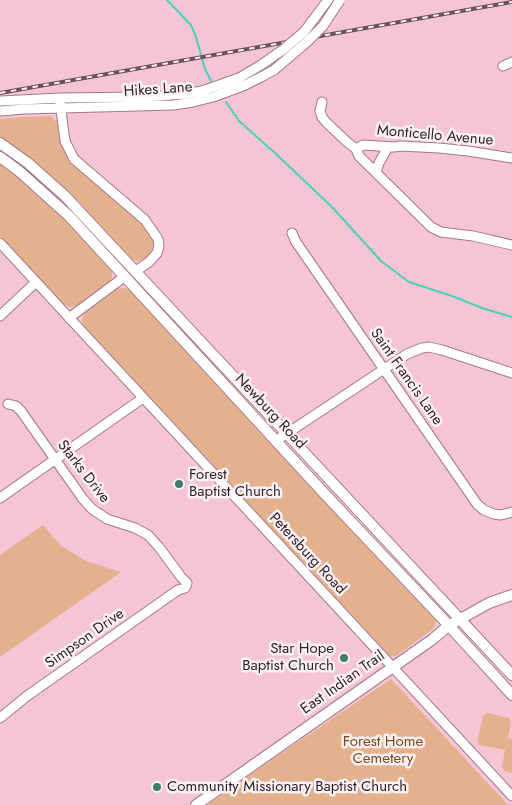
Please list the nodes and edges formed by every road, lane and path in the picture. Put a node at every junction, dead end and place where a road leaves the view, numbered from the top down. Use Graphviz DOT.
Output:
graph roads {
  1 [pos="328,0"];
  2 [pos="340,0"];
  3 [pos="512,62"];
  4 [pos="503,66"];
  5 [pos="60,98"];
  6 [pos="0,101"];
  7 [pos="322,102"];
  8 [pos="61,108"];
  9 [pos="0,111"];
  10 [pos="0,143"];
  11 [pos="388,147"];
  12 [pos="356,148"];
  13 [pos="0,157"];
  14 [pos="512,158"];
  15 [pos="376,172"];
  16 [pos="292,233"];
  17 [pos="0,243"];
  18 [pos="512,245"];
  19 [pos="136,271"];
  20 [pos="124,277"];
  21 [pos="36,282"];
  22 [pos="0,316"];
  23 [pos="69,318"];
  24 [pos="384,370"];
  25 [pos="512,373"];
  26 [pos="143,398"];
  27 [pos="8,404"];
  28 [pos="286,434"];
  29 [pos="277,440"];
  30 [pos="56,459"];
  31 [pos="0,498"];
  32 [pos="512,512"];
  33 [pos="187,585"];
  34 [pos="512,595"];
  35 [pos="460,619"];
  36 [pos="448,626"];
  37 [pos="392,667"];
  38 [pos="512,675"];
  39 [pos="512,695"];
  40 [pos="0,718"];
  41 [pos="512,796"];
  42 [pos="196,805"];
  1 -- 5 [label="street, Hikes Lane, bridge"];
  2 -- 8 [label="street, Hikes Lane, bridge"];
  3 -- 4 [label="street"];
  5 -- 6 [label="street, Hikes Lane"];
  5 -- 8 [label="street"];
  7 -- 12 [label="street"];
  8 -- 9 [label="street, Hikes Lane"];
  8 -- 19 [label="street"];
  10 -- 19 [label="main road, Newburg Road"];
  11 -- 12 [label="street, Monticello Avenue"];
  11 -- 14 [label="street, Monticello Avenue"];
  11 -- 15 [label="street"];
  12 -- 15 [label="street"];
  13 -- 20 [label="main road, Newburg Road"];
  15 -- 18 [label="street"];
  16 -- 24 [label="street, Saint Francis Lane"];
  17 -- 21 [label="street, Petersburg Road"];
  19 -- 28 [label="main road, Newburg Road"];
  20 -- 23 [label="street"];
  20 -- 29 [label="main road, Newburg Road"];
  21 -- 22 [label="street"];
  21 -- 23 [label="street, Petersburg Road"];
  23 -- 26 [label="street, Petersburg Road"];
  24 -- 25 [label="street"];
  24 -- 28 [label="street"];
  24 -- 32 [label="street, Saint Francis Lane"];
  26 -- 30 [label="street"];
  26 -- 37 [label="street, Petersburg Road"];
  27 -- 30 [label="street, Starks Drive"];
  28 -- 29 [label="street"];
  28 -- 35 [label="main road, Newburg Road"];
  29 -- 36 [label="main road, Newburg Road"];
  30 -- 31 [label="street"];
  30 -- 33 [label="street, Starks Drive"];
  33 -- 40 [label="street, Simpson Drive"];
  34 -- 35 [label="main road, East Indian Trail"];
  35 -- 36 [label="main road, East Indian Trail"];
  35 -- 38 [label="main road, Newburg Road"];
  36 -- 37 [label="main road, East Indian Trail"];
  36 -- 39 [label="main road, Newburg Road"];
  37 -- 41 [label="street, Petersburg Road"];
  37 -- 42 [label="main road, East Indian Trail"];
}
